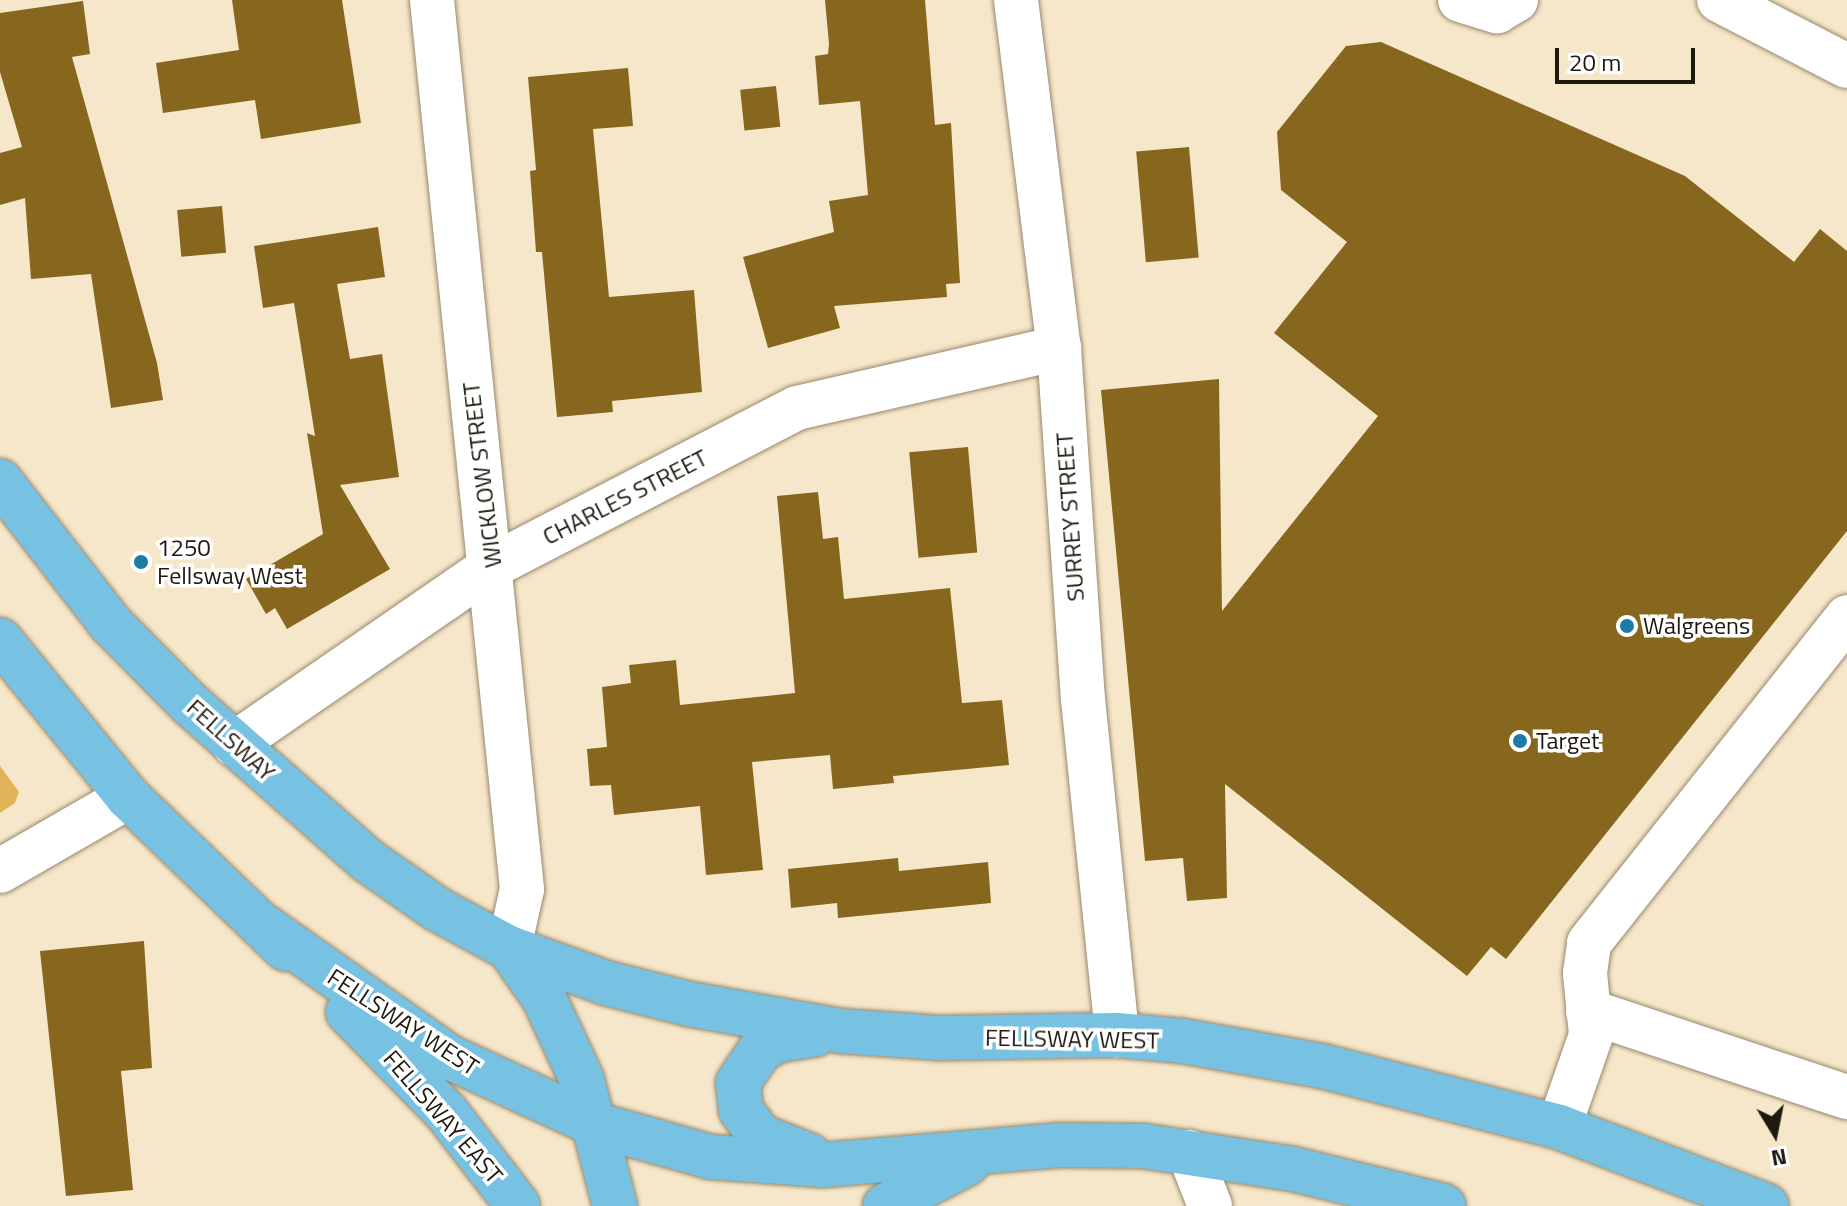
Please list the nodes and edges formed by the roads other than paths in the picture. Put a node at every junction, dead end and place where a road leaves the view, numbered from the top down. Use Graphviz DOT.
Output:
graph roads {
  1 [pos="432,0"];
  2 [pos="1016,0"];
  3 [pos="1460,0"];
  4 [pos="1516,0"];
  5 [pos="1719,0"];
  6 [pos="1847,66"];
  7 [pos="1059,348"];
  8 [pos="0,481"];
  9 [pos="492,566"];
  10 [pos="1847,617"];
  11 [pos="0,640"];
  12 [pos="234,744"];
  13 [pos="128,797"];
  14 [pos="0,871"];
  15 [pos="265,927"];
  16 [pos="509,948"];
  17 [pos="1588,1011"];
  18 [pos="1117,1035"];
  19 [pos="890,1036"];
  20 [pos="1847,1097"];
  21 [pos="597,1125"];
  22 [pos="1559,1127"];
  23 [pos="996,1149"];
  24 [pos="1189,1152"];
  25 [pos="853,1164"];
  26 [pos="518,1206"];
  27 [pos="615,1206"];
  28 [pos="885,1206"];
  29 [pos="1210,1206"];
  30 [pos="1444,1206"];
  31 [pos="1767,1206"];
  1 -- 9 [label="street, WICKLOW STREET"];
  2 -- 7 [label="street, SURREY STREET"];
  3 -- 4 [label="street"];
  5 -- 6 [label="street"];
  7 -- 9 [label="street, CHARLES STREET"];
  7 -- 18 [label="street, SURREY STREET"];
  8 -- 12 [label="main road, FELLSWAY"];
  9 -- 12 [label="street, CHARLES STREET"];
  9 -- 16 [label="street, WICKLOW STREET"];
  10 -- 17 [label="street"];
  11 -- 13 [label="main road"];
  12 -- 16 [label="main road, FELLSWAY"];
  13 -- 14 [label="street"];
  13 -- 15 [label="main road"];
  15 -- 21 [label="main road, FELLSWAY WEST"];
  15 -- 26 [label="main road, FELLSWAY EAST"];
  16 -- 19 [label="main road, FELLSWAY WEST"];
  16 -- 21 [label="main road"];
  17 -- 20 [label="street"];
  17 -- 22 [label="street"];
  18 -- 19 [label="main road, FELLSWAY WEST"];
  18 -- 22 [label="main road, FELLSWAY WEST"];
  19 -- 25 [label="main road"];
  21 -- 25 [label="main road, FELLSWAY WEST"];
  21 -- 27 [label="main road"];
  22 -- 31 [label="main road, FELLSWAY WEST"];
  23 -- 24 [label="main road, FELLSWAY WEST"];
  23 -- 25 [label="main road, FELLSWAY WEST"];
  23 -- 28 [label="main road"];
  24 -- 29 [label="street"];
  24 -- 30 [label="main road, FELLSWAY WEST"];
}
